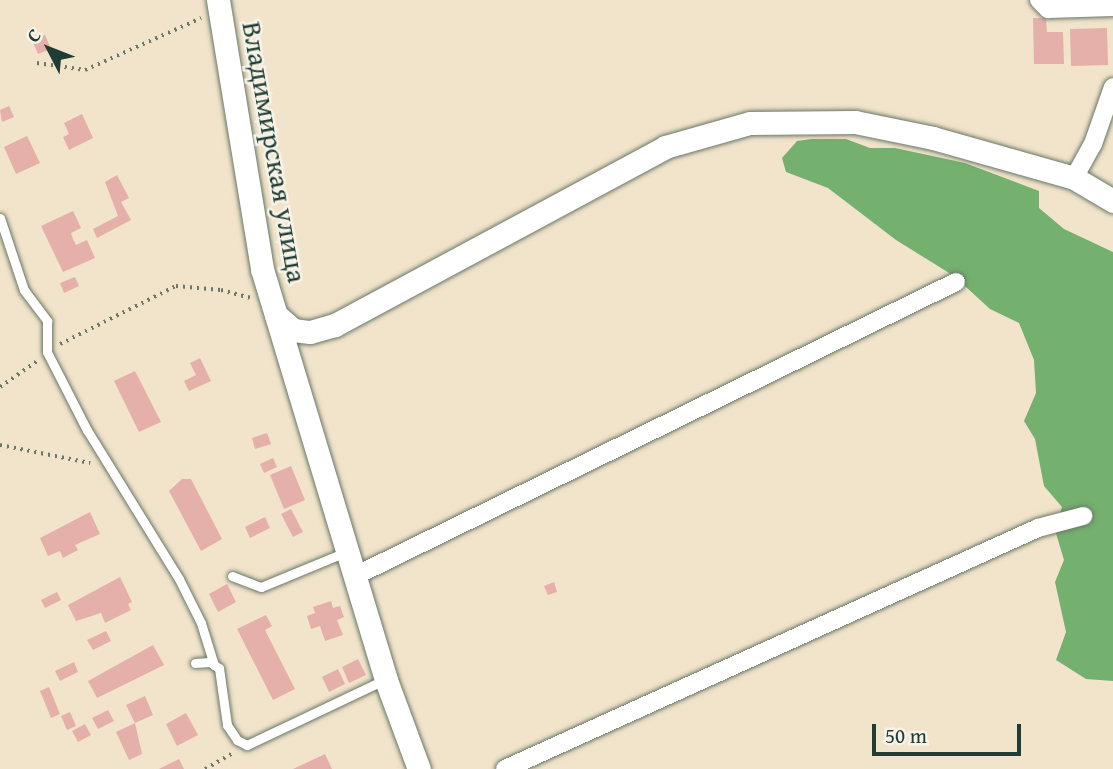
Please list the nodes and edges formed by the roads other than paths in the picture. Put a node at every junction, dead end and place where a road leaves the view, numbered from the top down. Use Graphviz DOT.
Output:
graph roads {
  1 [pos="1039,0"];
  2 [pos="219,4"];
  3 [pos="1113,7"];
  4 [pos="1113,88"];
  5 [pos="1074,178"];
  6 [pos="1113,201"];
  7 [pos="0,218"];
  8 [pos="956,282"];
  9 [pos="274,310"];
  10 [pos="1083,516"];
  11 [pos="348,551"];
  12 [pos="232,576"];
  13 [pos="355,576"];
  14 [pos="195,663"];
  15 [pos="215,665"];
  16 [pos="386,680"];
  17 [pos="419,769"];
  18 [pos="505,769"];
  1 -- 3 [label="street"];
  2 -- 9 [label="street, Владимирская улица"];
  4 -- 5 [label="street"];
  5 -- 6 [label="street"];
  5 -- 9 [label="street"];
  7 -- 15 [label="lane"];
  8 -- 13 [label="street"];
  9 -- 11 [label="street, Владимирская улица"];
  10 -- 18 [label="street"];
  11 -- 12 [label="lane"];
  11 -- 13 [label="street, Владимирская улица"];
  13 -- 16 [label="street, Владимирская улица"];
  14 -- 15 [label="lane"];
  15 -- 16 [label="lane"];
  16 -- 17 [label="street, Владимирская улица"];
}
